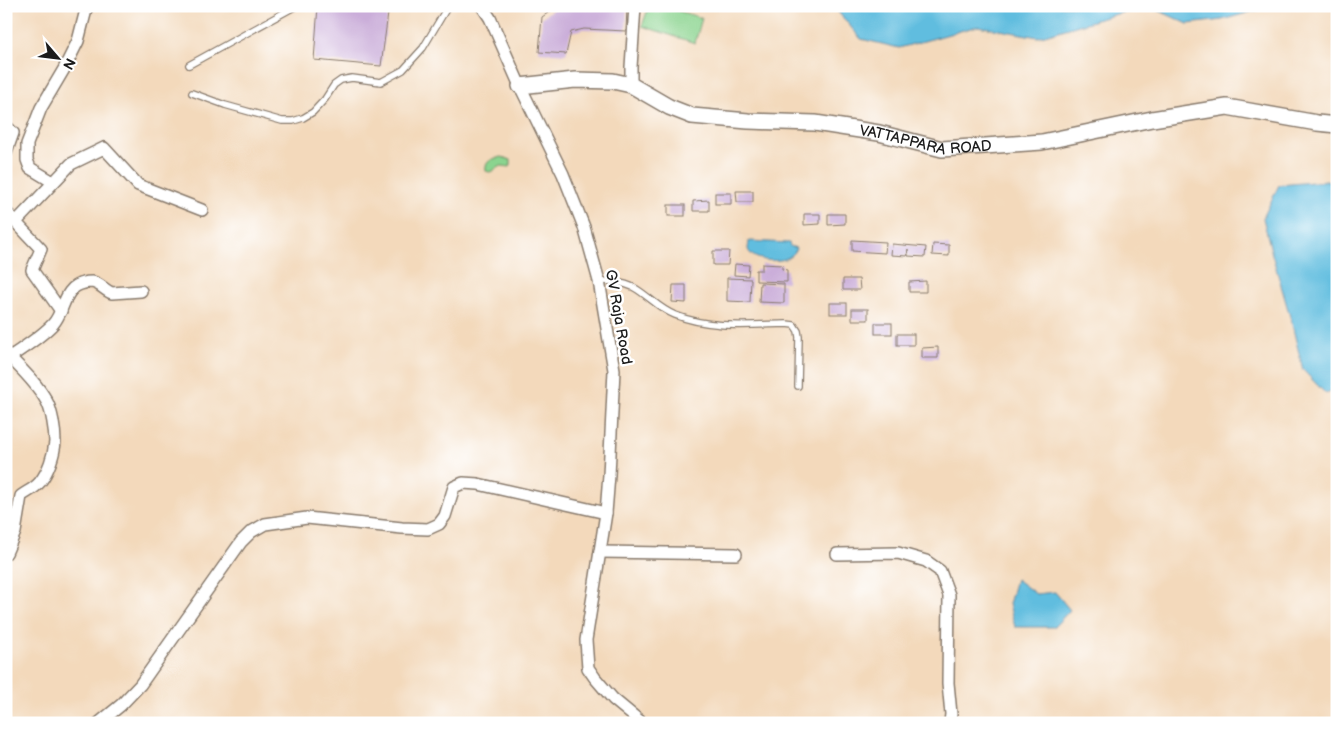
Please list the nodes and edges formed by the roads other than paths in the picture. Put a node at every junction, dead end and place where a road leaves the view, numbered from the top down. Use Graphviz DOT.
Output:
graph roads {
  1 [pos="88,6"];
  2 [pos="296,6"];
  3 [pos="448,6"];
  4 [pos="482,6"];
  5 [pos="635,6"];
  6 [pos="189,65"];
  7 [pos="631,85"];
  8 [pos="520,86"];
  9 [pos="192,93"];
  10 [pos="1337,125"];
  11 [pos="6,126"];
  12 [pos="6,153"];
  13 [pos="53,182"];
  14 [pos="202,210"];
  15 [pos="6,212"];
  16 [pos="16,222"];
  17 [pos="599,281"];
  18 [pos="141,291"];
  19 [pos="61,311"];
  20 [pos="8,355"];
  21 [pos="798,386"];
  22 [pos="606,513"];
  23 [pos="600,552"];
  24 [pos="6,553"];
  25 [pos="736,554"];
  26 [pos="837,554"];
  27 [pos="99,723"];
  28 [pos="642,723"];
  29 [pos="950,723"];
  1 -- 13 [label="street"];
  2 -- 6 [label="lane"];
  3 -- 9 [label="lane"];
  4 -- 8 [label="street, GV Raja Road"];
  5 -- 7 [label="street"];
  7 -- 8 [label="street, VATTAPPARA ROAD"];
  7 -- 10 [label="street, VATTAPPARA ROAD"];
  8 -- 17 [label="street, GV Raja Road"];
  11 -- 12 [label="street"];
  13 -- 14 [label="street"];
  13 -- 16 [label="street"];
  15 -- 16 [label="street"];
  16 -- 19 [label="street"];
  17 -- 21 [label="lane"];
  17 -- 22 [label="street, GV Raja Road"];
  18 -- 19 [label="street"];
  19 -- 20 [label="street"];
  20 -- 24 [label="street"];
  22 -- 23 [label="street, GV Raja Road"];
  22 -- 27 [label="street"];
  23 -- 25 [label="street"];
  23 -- 28 [label="street, GV Raja Road"];
  26 -- 29 [label="street"];
}
